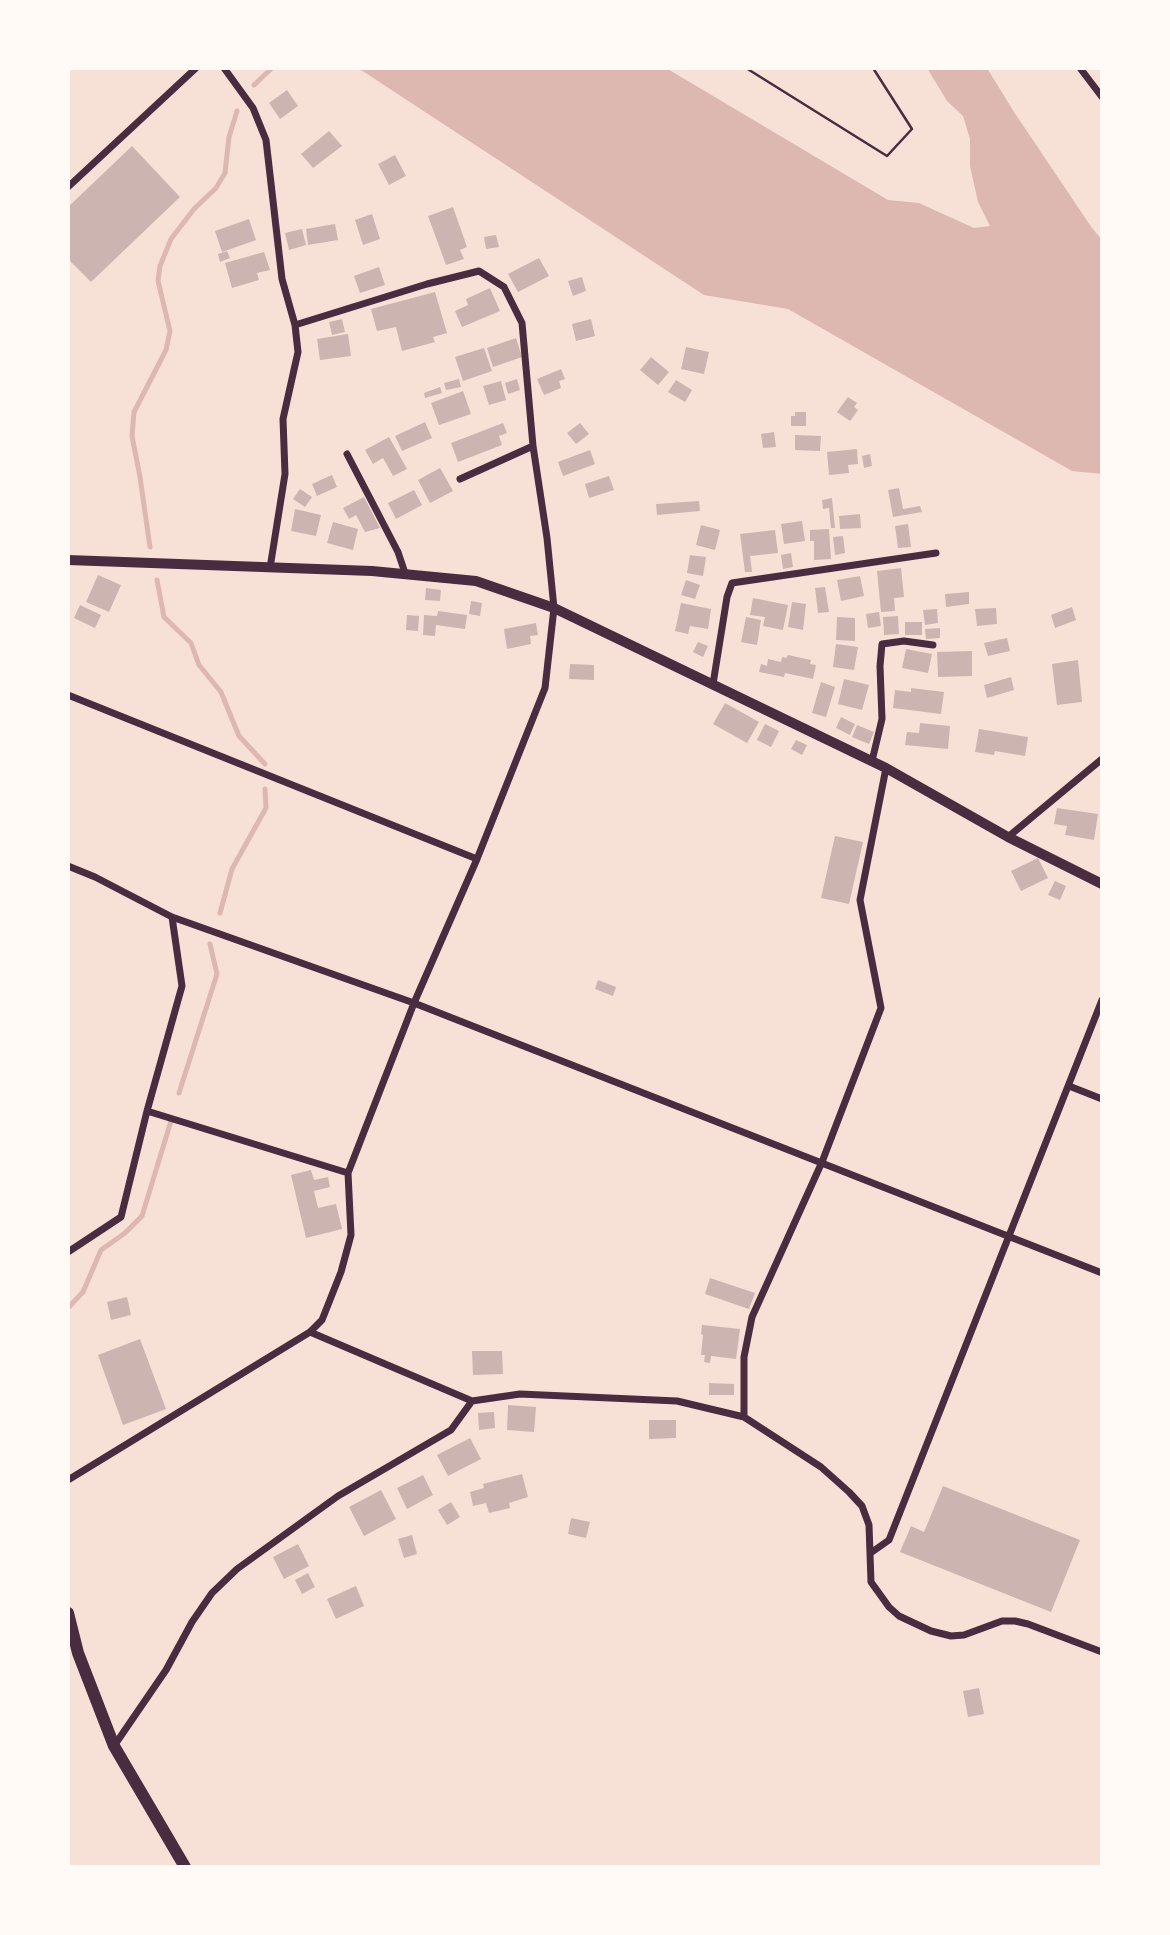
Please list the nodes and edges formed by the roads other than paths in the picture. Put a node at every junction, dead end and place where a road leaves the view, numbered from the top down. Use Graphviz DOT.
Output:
graph roads {
  1 [pos="196,68"];
  2 [pos="225,68"];
  3 [pos="1080,68"];
  4 [pos="1102,97"];
  5 [pos="68,187"];
  6 [pos="295,325"];
  7 [pos="533,446"];
  8 [pos="347,454"];
  9 [pos="460,479"];
  10 [pos="936,553"];
  11 [pos="68,560"];
  12 [pos="270,568"];
  13 [pos="405,573"];
  14 [pos="554,608"];
  15 [pos="933,645"];
  16 [pos="713,684"];
  17 [pos="68,695"];
  18 [pos="1102,759"];
  19 [pos="873,761"];
  20 [pos="886,768"];
  21 [pos="1008,837"];
  22 [pos="477,859"];
  23 [pos="68,866"];
  24 [pos="1102,884"];
  25 [pos="172,917"];
  26 [pos="1102,1000"];
  27 [pos="414,1003"];
  28 [pos="1069,1086"];
  29 [pos="1102,1099"];
  30 [pos="147,1111"];
  31 [pos="822,1162"];
  32 [pos="348,1173"];
  33 [pos="1008,1237"];
  34 [pos="68,1252"];
  35 [pos="1102,1273"];
  36 [pos="310,1332"];
  37 [pos="472,1401"];
  38 [pos="744,1417"];
  39 [pos="68,1480"];
  40 [pos="872,1552"];
  41 [pos="68,1613"];
  42 [pos="1102,1652"];
  43 [pos="114,1746"];
  44 [pos="185,1867"];
  1 -- 5 [label="street"];
  2 -- 6 [label="street"];
  3 -- 4 [label="street"];
  6 -- 7 [label="street"];
  6 -- 12 [label="street"];
  7 -- 9 [label="street"];
  7 -- 14 [label="street"];
  8 -- 13 [label="street"];
  10 -- 16 [label="street"];
  11 -- 12 [label="street"];
  12 -- 13 [label="street"];
  13 -- 14 [label="street"];
  14 -- 16 [label="street"];
  14 -- 22 [label="street"];
  15 -- 19 [label="street"];
  16 -- 19 [label="street"];
  17 -- 22 [label="street"];
  18 -- 21 [label="street"];
  19 -- 20 [label="street"];
  20 -- 21 [label="street"];
  20 -- 31 [label="street"];
  21 -- 24 [label="street"];
  22 -- 27 [label="street"];
  23 -- 25 [label="street"];
  25 -- 27 [label="street"];
  25 -- 30 [label="street"];
  26 -- 28 [label="street"];
  27 -- 31 [label="street"];
  27 -- 32 [label="street"];
  28 -- 29 [label="street"];
  28 -- 33 [label="street"];
  30 -- 32 [label="street"];
  30 -- 34 [label="street"];
  31 -- 33 [label="street"];
  31 -- 38 [label="street"];
  32 -- 36 [label="street"];
  33 -- 35 [label="street"];
  33 -- 40 [label="street"];
  36 -- 37 [label="street"];
  36 -- 39 [label="street"];
  37 -- 38 [label="street"];
  37 -- 43 [label="street"];
  38 -- 40 [label="street"];
  40 -- 42 [label="street"];
  41 -- 43 [label="main road"];
  43 -- 44 [label="main road"];
}
